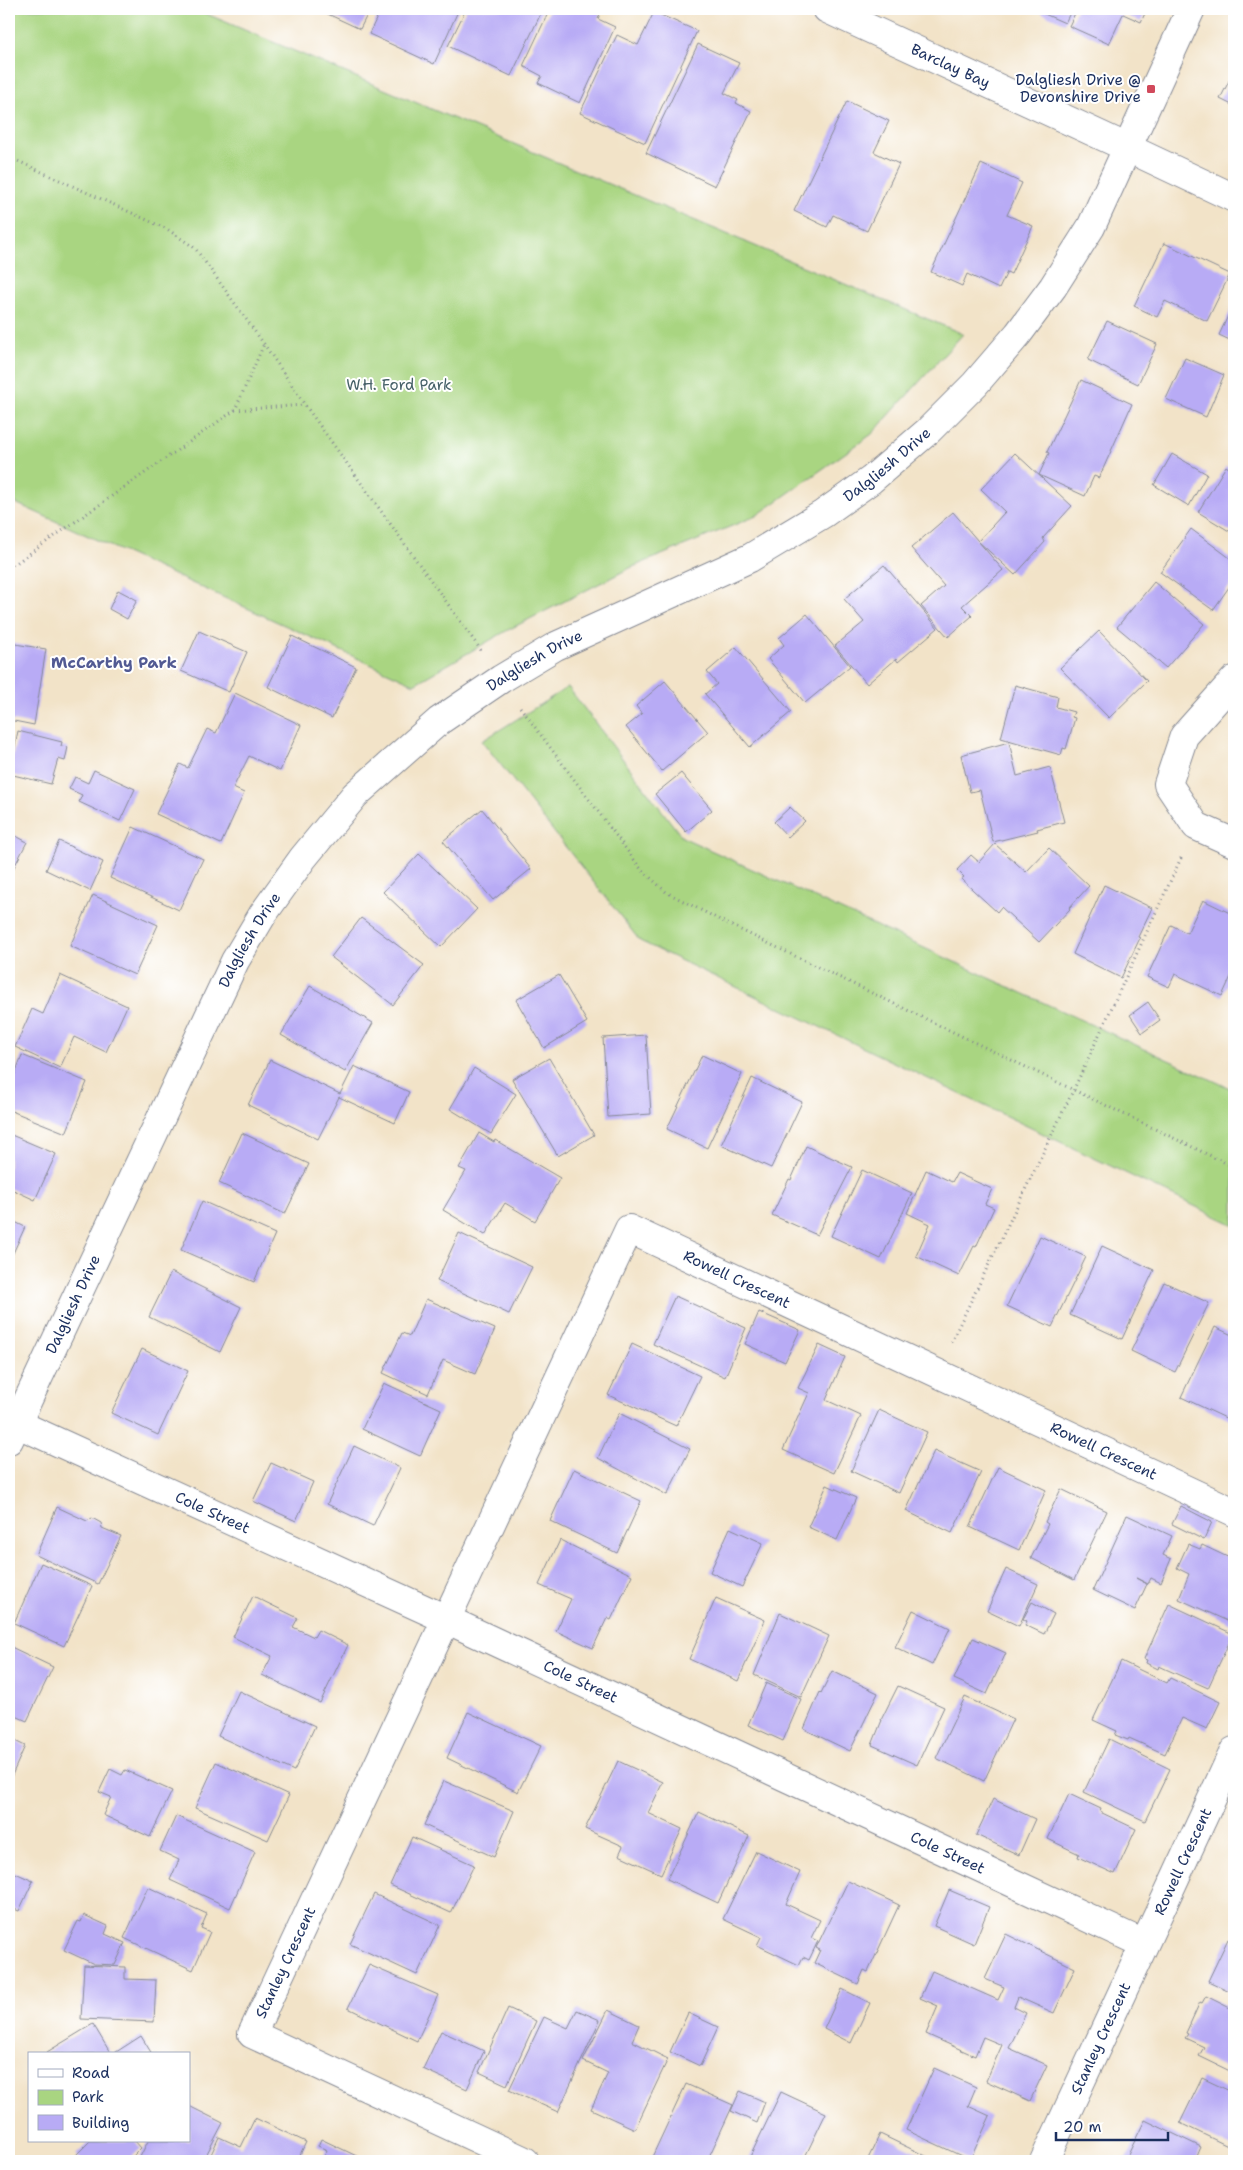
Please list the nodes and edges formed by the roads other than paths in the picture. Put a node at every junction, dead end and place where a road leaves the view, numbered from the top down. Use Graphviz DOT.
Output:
graph roads {
  1 [pos="827,9"];
  2 [pos="1191,9"];
  3 [pos="1128,148"];
  4 [pos="1234,198"];
  5 [pos="1234,680"];
  6 [pos="1234,843"];
  7 [pos="13,1431"];
  8 [pos="1234,1512"];
  9 [pos="446,1619"];
  10 [pos="1234,1751"];
  11 [pos="1144,1944"];
  12 [pos="525,2161"];
  13 [pos="1044,2161"];
  1 -- 3 [label="street, Barclay Bay"];
  2 -- 3 [label="street, Dalgliesh Drive"];
  3 -- 4 [label="street, Barclay Bay"];
  3 -- 7 [label="street, Dalgliesh Drive"];
  5 -- 6 [label="street"];
  7 -- 9 [label="street, Cole Street"];
  8 -- 9 [label="street, Rowell Crescent"];
  9 -- 11 [label="street, Cole Street"];
  9 -- 12 [label="street, Stanley Crescent"];
  10 -- 11 [label="street, Rowell Crescent"];
  11 -- 13 [label="street, Stanley Crescent"];
}
